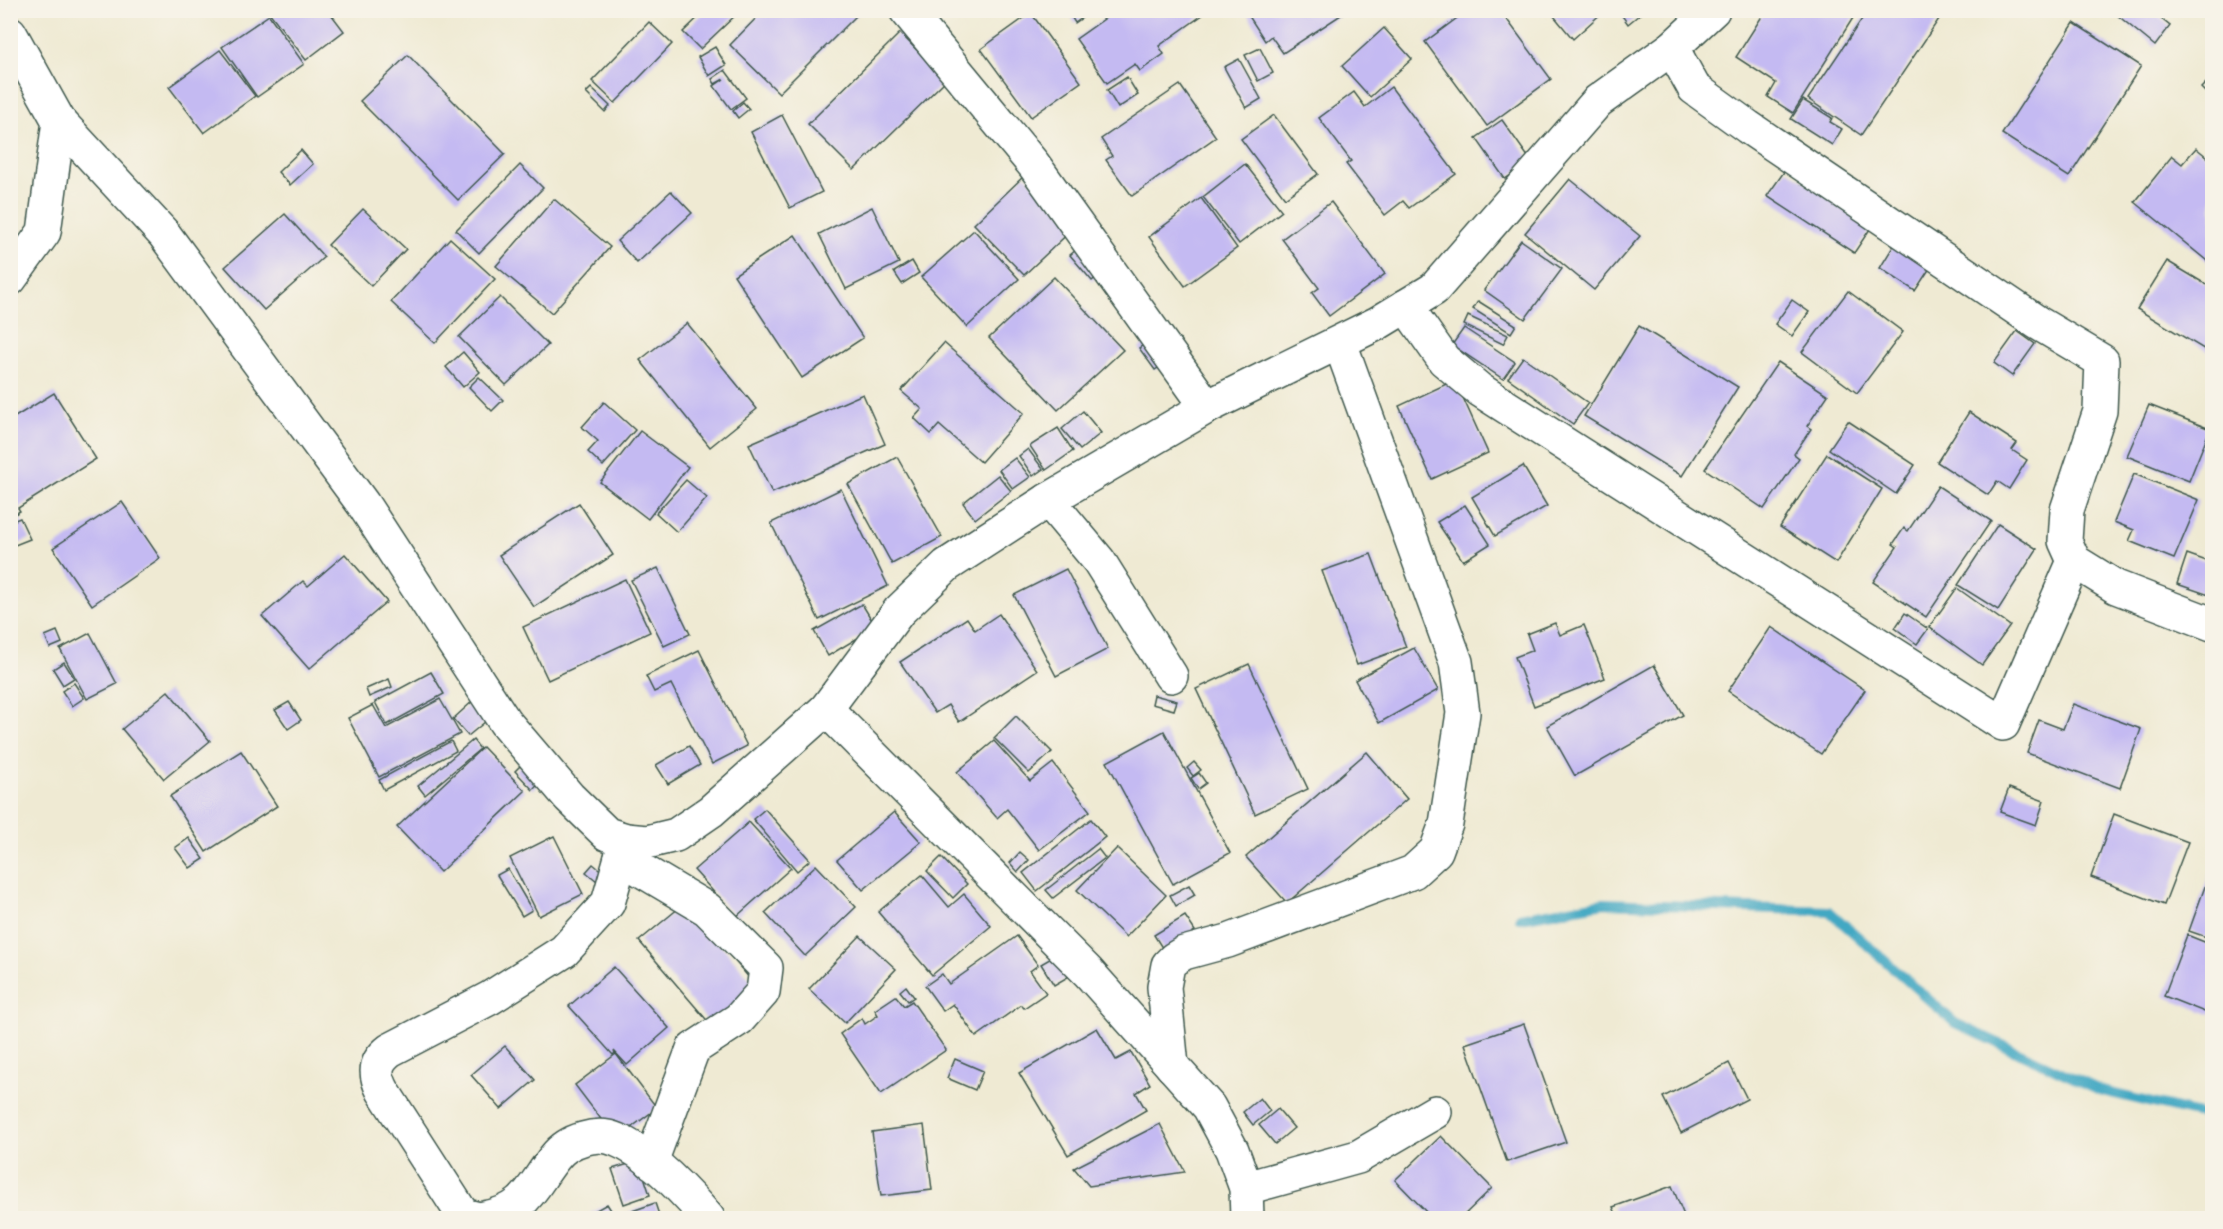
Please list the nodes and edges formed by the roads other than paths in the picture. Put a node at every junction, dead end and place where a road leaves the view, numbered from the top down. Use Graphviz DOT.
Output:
graph roads {
  1 [pos="906,10"];
  2 [pos="1713,10"];
  3 [pos="10,33"];
  4 [pos="1672,48"];
  5 [pos="59,121"];
  6 [pos="10,279"];
  7 [pos="1406,306"];
  8 [pos="1340,343"];
  9 [pos="1208,407"];
  10 [pos="1048,500"];
  11 [pos="2074,561"];
  12 [pos="2212,624"];
  13 [pos="1171,676"];
  14 [pos="826,709"];
  15 [pos="623,849"];
  16 [pos="1172,1066"];
  17 [pos="1435,1112"];
  18 [pos="651,1162"];
  19 [pos="1246,1203"];
  20 [pos="475,1218"];
  21 [pos="484,1218"];
  22 [pos="708,1218"];
  1 -- 9 [label="street"];
  2 -- 4 [label="street"];
  3 -- 5 [label="street"];
  4 -- 7 [label="street"];
  4 -- 11 [label="street"];
  5 -- 6 [label="street"];
  5 -- 15 [label="street"];
  7 -- 8 [label="street"];
  7 -- 11 [label="street"];
  8 -- 9 [label="street"];
  8 -- 16 [label="street"];
  9 -- 10 [label="street"];
  10 -- 13 [label="street"];
  10 -- 14 [label="street"];
  11 -- 12 [label="street"];
  14 -- 15 [label="street"];
  14 -- 16 [label="street"];
  15 -- 18 [label="street"];
  15 -- 20 [label="street"];
  16 -- 19 [label="street"];
  17 -- 19 [label="street"];
  18 -- 21 [label="street"];
  18 -- 22 [label="street"];
}
